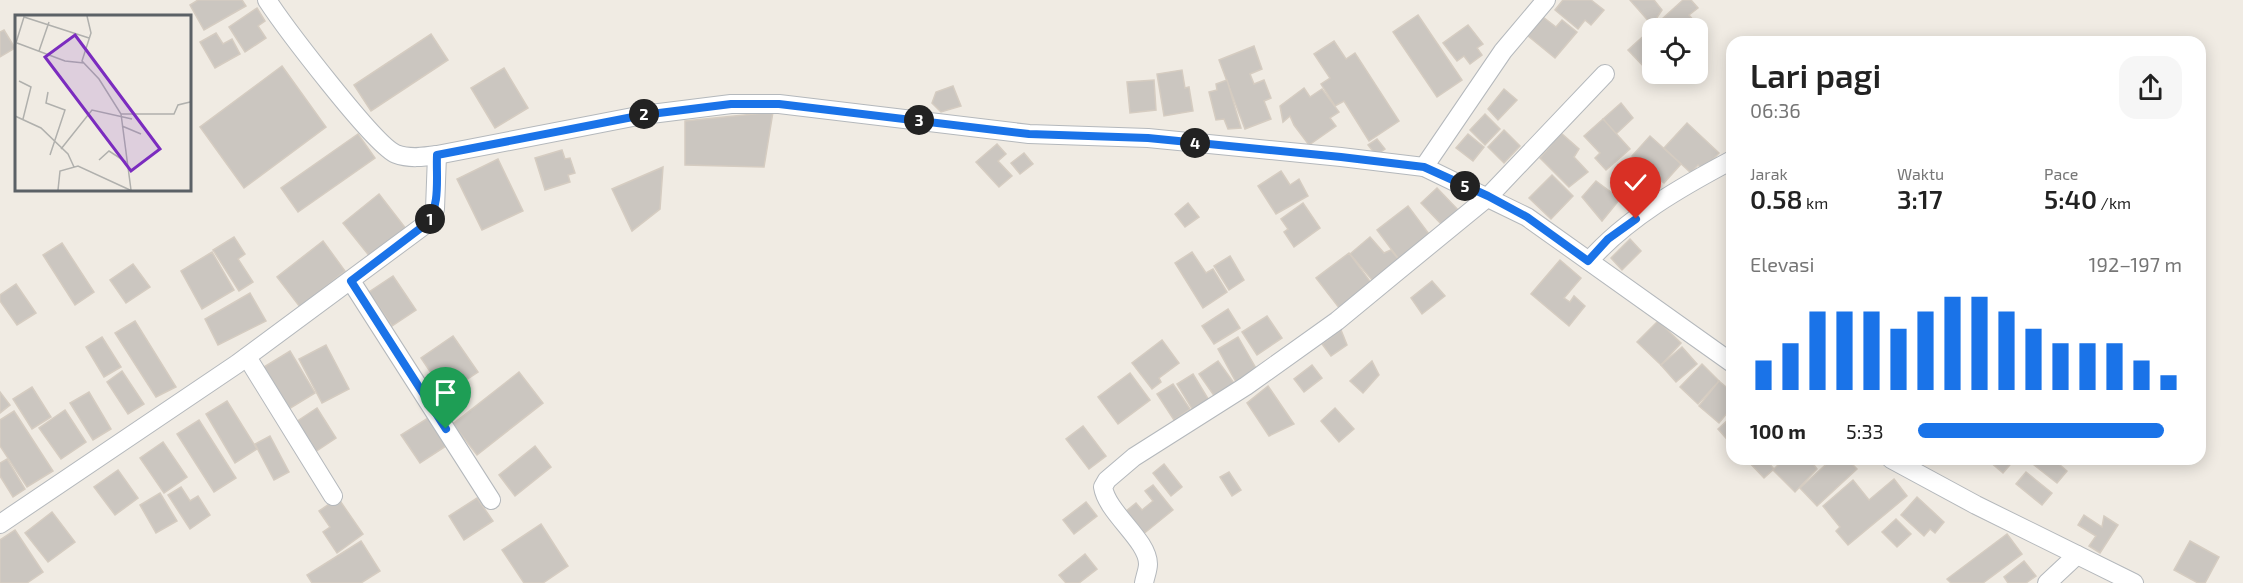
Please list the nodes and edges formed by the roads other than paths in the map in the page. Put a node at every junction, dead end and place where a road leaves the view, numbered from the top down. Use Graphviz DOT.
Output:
graph roads {
  1 [pos="267,0"];
  2 [pos="1546,0"];
  3 [pos="1605,74"];
  4 [pos="437,155"];
  5 [pos="1726,163"];
  6 [pos="1424,167"];
  7 [pos="1488,196"];
  8 [pos="1588,261"];
  9 [pos="351,281"];
  10 [pos="247,357"];
  11 [pos="1726,359"];
  12 [pos="1902,465"];
  13 [pos="333,496"];
  14 [pos="491,500"];
  15 [pos="0,524"];
  16 [pos="2077,555"];
  17 [pos="1144,583"];
  18 [pos="2047,583"];
  19 [pos="2134,583"];
  1 -- 4 [label="street"];
  2 -- 6 [label="street"];
  3 -- 7 [label="street"];
  4 -- 6 [label="street"];
  4 -- 9 [label="street"];
  5 -- 8 [label="street"];
  6 -- 7 [label="street"];
  7 -- 8 [label="street"];
  7 -- 17 [label="street"];
  8 -- 11 [label="street"];
  9 -- 10 [label="street"];
  9 -- 14 [label="street"];
  10 -- 13 [label="street"];
  10 -- 15 [label="street"];
  12 -- 16 [label="street"];
  16 -- 18 [label="street"];
  16 -- 19 [label="street"];
}
